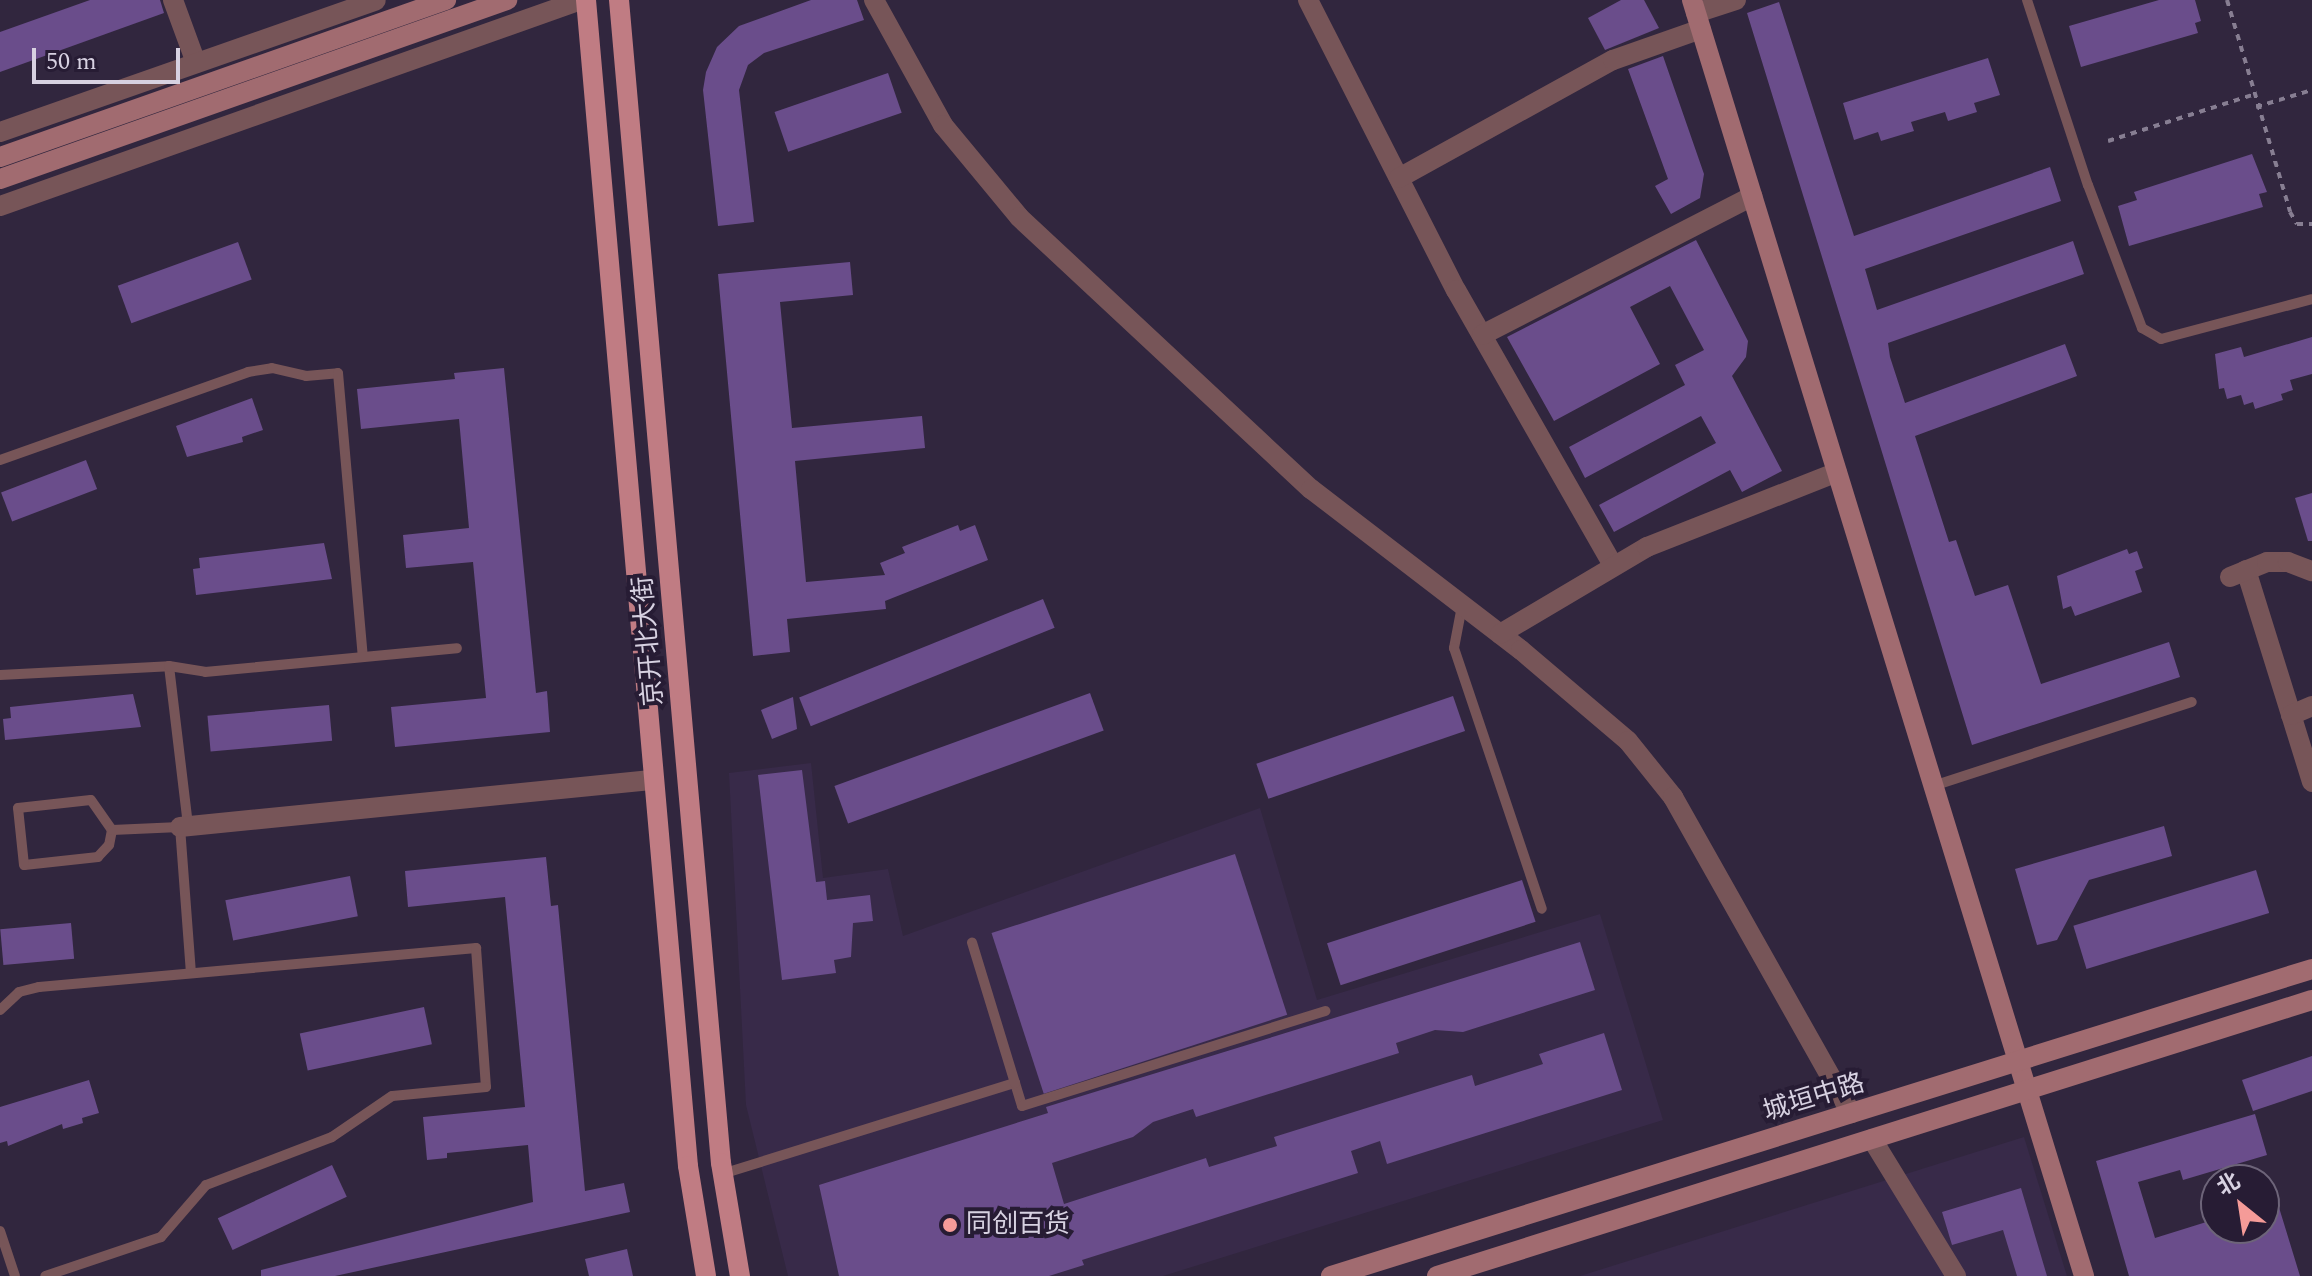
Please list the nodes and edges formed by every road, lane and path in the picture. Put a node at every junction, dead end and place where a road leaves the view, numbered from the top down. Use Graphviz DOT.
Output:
graph roads {
  1 [pos="173,0"];
  2 [pos="376,0"];
  3 [pos="446,0"];
  4 [pos="507,0"];
  5 [pos="584,0"];
  6 [pos="619,0"];
  7 [pos="874,0"];
  8 [pos="1308,0"];
  9 [pos="1736,0"];
  10 [pos="2027,0"];
  11 [pos="2227,0"];
  12 [pos="1696,14"];
  13 [pos="196,63"];
  14 [pos="2312,90"];
  15 [pos="2252,95"];
  16 [pos="2256,107"];
  17 [pos="0,132"];
  18 [pos="2108,141"];
  19 [pos="0,157"];
  20 [pos="1399,178"];
  21 [pos="0,179"];
  22 [pos="1752,196"];
  23 [pos="0,206"];
  24 [pos="2312,224"];
  25 [pos="2312,299"];
  26 [pos="1482,335"];
  27 [pos="0,460"];
  28 [pos="1837,472"];
  29 [pos="1612,564"];
  30 [pos="2312,571"];
  31 [pos="1462,606"];
  32 [pos="1500,634"];
  33 [pos="457,648"];
  34 [pos="363,657"];
  35 [pos="169,666"];
  36 [pos="0,675"];
  37 [pos="2192,702"];
  38 [pos="2312,706"];
  39 [pos="2291,715"];
  40 [pos="654,780"];
  41 [pos="2312,782"];
  42 [pos="1933,786"];
  43 [pos="184,826"];
  44 [pos="112,830"];
  45 [pos="1542,909"];
  46 [pos="972,942"];
  47 [pos="2312,969"];
  48 [pos="191,972"];
  49 [pos="2312,1000"];
  50 [pos="0,1010"];
  51 [pos="1326,1011"];
  52 [pos="2018,1061"];
  53 [pos="1015,1083"];
  54 [pos="2027,1090"];
  55 [pos="1851,1113"];
  56 [pos="1872,1139"];
  57 [pos="722,1174"];
  58 [pos="0,1231"];
  59 [pos="15,1276"];
  60 [pos="45,1276"];
  61 [pos="706,1276"];
  62 [pos="740,1276"];
  63 [pos="1331,1276"];
  64 [pos="1437,1276"];
  65 [pos="1956,1276"];
  66 [pos="2084,1276"];
  1 -- 13 [label="street"];
  2 -- 13 [label="street"];
  3 -- 19 [label="main road"];
  4 -- 21 [label="main road"];
  5 -- 23 [label="street"];
  5 -- 40 [label="main road, 京开北大街"];
  6 -- 57 [label="main road, 京开北大街"];
  7 -- 31 [label="street"];
  8 -- 20 [label="street"];
  9 -- 12 [label="street"];
  10 -- 25 [label="lane"];
  11 -- 15 [label="path"];
  12 -- 20 [label="street"];
  12 -- 22 [label="main road"];
  13 -- 17 [label="street"];
  14 -- 16 [label="path"];
  15 -- 16 [label="path"];
  15 -- 18 [label="path"];
  16 -- 24 [label="path"];
  20 -- 26 [label="street"];
  22 -- 26 [label="street"];
  22 -- 28 [label="main road"];
  26 -- 29 [label="street"];
  27 -- 34 [label="lane"];
  28 -- 29 [label="street"];
  28 -- 42 [label="main road"];
  29 -- 32 [label="street"];
  30 -- 39 [label="street"];
  31 -- 32 [label="street"];
  31 -- 45 [label="lane"];
  32 -- 55 [label="street"];
  33 -- 34 [label="lane"];
  34 -- 35 [label="lane"];
  35 -- 36 [label="lane"];
  35 -- 43 [label="lane"];
  37 -- 42 [label="lane"];
  38 -- 39 [label="street"];
  39 -- 41 [label="street"];
  40 -- 43 [label="street"];
  40 -- 61 [label="main road, 京开北大街"];
  42 -- 52 [label="main road"];
  43 -- 44 [label="lane"];
  43 -- 48 [label="lane"];
  44 -- 44 [label="lane"];
  46 -- 53 [label="lane"];
  47 -- 52 [label="main road, 城垣中路"];
  48 -- 50 [label="lane"];
  48 -- 60 [label="lane"];
  49 -- 54 [label="main road"];
  51 -- 53 [label="lane"];
  52 -- 54 [label="main road"];
  52 -- 55 [label="main road, 城垣中路"];
  53 -- 57 [label="lane"];
  54 -- 56 [label="main road"];
  54 -- 66 [label="main road"];
  55 -- 63 [label="main road, 城垣中路"];
  56 -- 64 [label="main road"];
  56 -- 65 [label="street"];
  57 -- 62 [label="main road, 京开北大街"];
  58 -- 59 [label="lane"];
}
